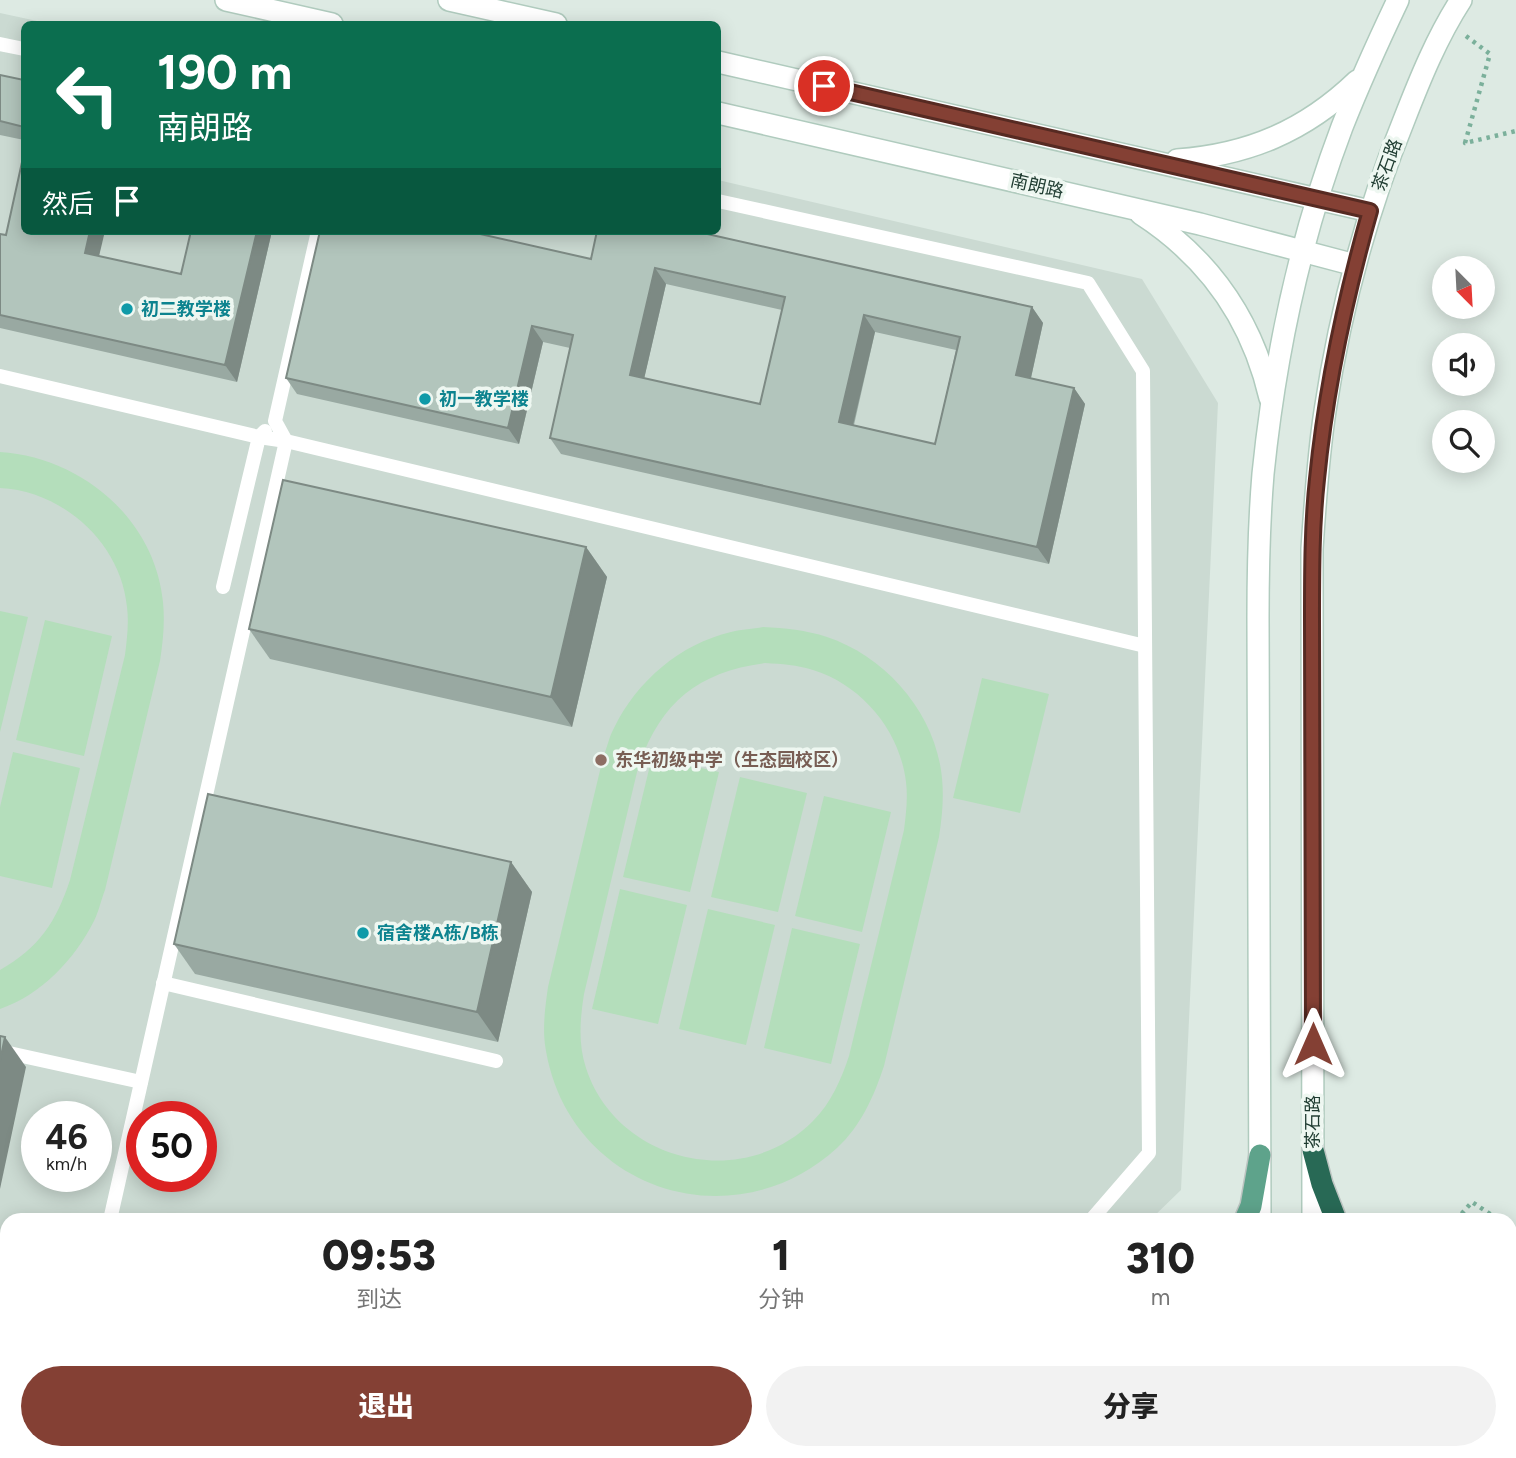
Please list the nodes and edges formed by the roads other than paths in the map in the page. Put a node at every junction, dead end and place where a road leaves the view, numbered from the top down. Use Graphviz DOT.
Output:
graph roads {
  1 [pos="226,0"];
  2 [pos="449,0"];
  3 [pos="1398,0"];
  4 [pos="1461,0"];
  5 [pos="319,21"];
  6 [pos="543,21"];
  7 [pos="0,44"];
  8 [pos="21,49"];
  9 [pos="721,63"];
  10 [pos="1364,75"];
  11 [pos="721,114"];
  12 [pos="1144,160"];
  13 [pos="1318,200"];
  14 [pos="721,202"];
  15 [pos="1131,208"];
  16 [pos="1370,211"];
  17 [pos="317,235"];
  18 [pos="1303,251"];
  19 [pos="1355,265"];
  20 [pos="0,376"];
  21 [pos="1271,405"];
  22 [pos="275,421"];
  23 [pos="259,437"];
  24 [pos="286,441"];
  25 [pos="223,587"];
  26 [pos="1146,646"];
  27 [pos="163,983"];
  28 [pos="0,1051"];
  29 [pos="496,1061"];
  30 [pos="141,1082"];
  31 [pos="1313,1150"];
  32 [pos="1260,1155"];
  33 [pos="112,1213"];
  34 [pos="1097,1213"];
  35 [pos="1248,1213"];
  36 [pos="1260,1213"];
  37 [pos="1314,1213"];
  38 [pos="1333,1213"];
  1 -- 5 [label="main road"];
  2 -- 6 [label="main road"];
  3 -- 10 [label="main road"];
  4 -- 16 [label="main road, 茶石路"];
  7 -- 8 [label="lane"];
  9 -- 12 [label="main road"];
  10 -- 12 [label="main road"];
  10 -- 13 [label="main road"];
  11 -- 15 [label="main road, 南朗路"];
  12 -- 13 [label="main road"];
  13 -- 16 [label="main road"];
  13 -- 18 [label="main road"];
  14 -- 26 [label="lane"];
  15 -- 18 [label="main road, 南朗路"];
  15 -- 21 [label="main road"];
  16 -- 19 [label="main road, 茶石路"];
  17 -- 22 [label="lane"];
  18 -- 19 [label="main road, 南朗路"];
  18 -- 21 [label="main road"];
  19 -- 31 [label="main road, 茶石路"];
  20 -- 23 [label="lane"];
  21 -- 32 [label="main road"];
  22 -- 23 [label="lane"];
  22 -- 24 [label="lane"];
  23 -- 24 [label="lane"];
  23 -- 25 [label="lane"];
  24 -- 26 [label="lane"];
  24 -- 27 [label="lane"];
  26 -- 34 [label="lane"];
  27 -- 29 [label="lane"];
  27 -- 30 [label="lane"];
  28 -- 30 [label="lane"];
  30 -- 33 [label="lane"];
  31 -- 37 [label="main road, 茶石路"];
  31 -- 38 [label="highway"];
  32 -- 35 [label="main road"];
  32 -- 36 [label="main road"];
}
